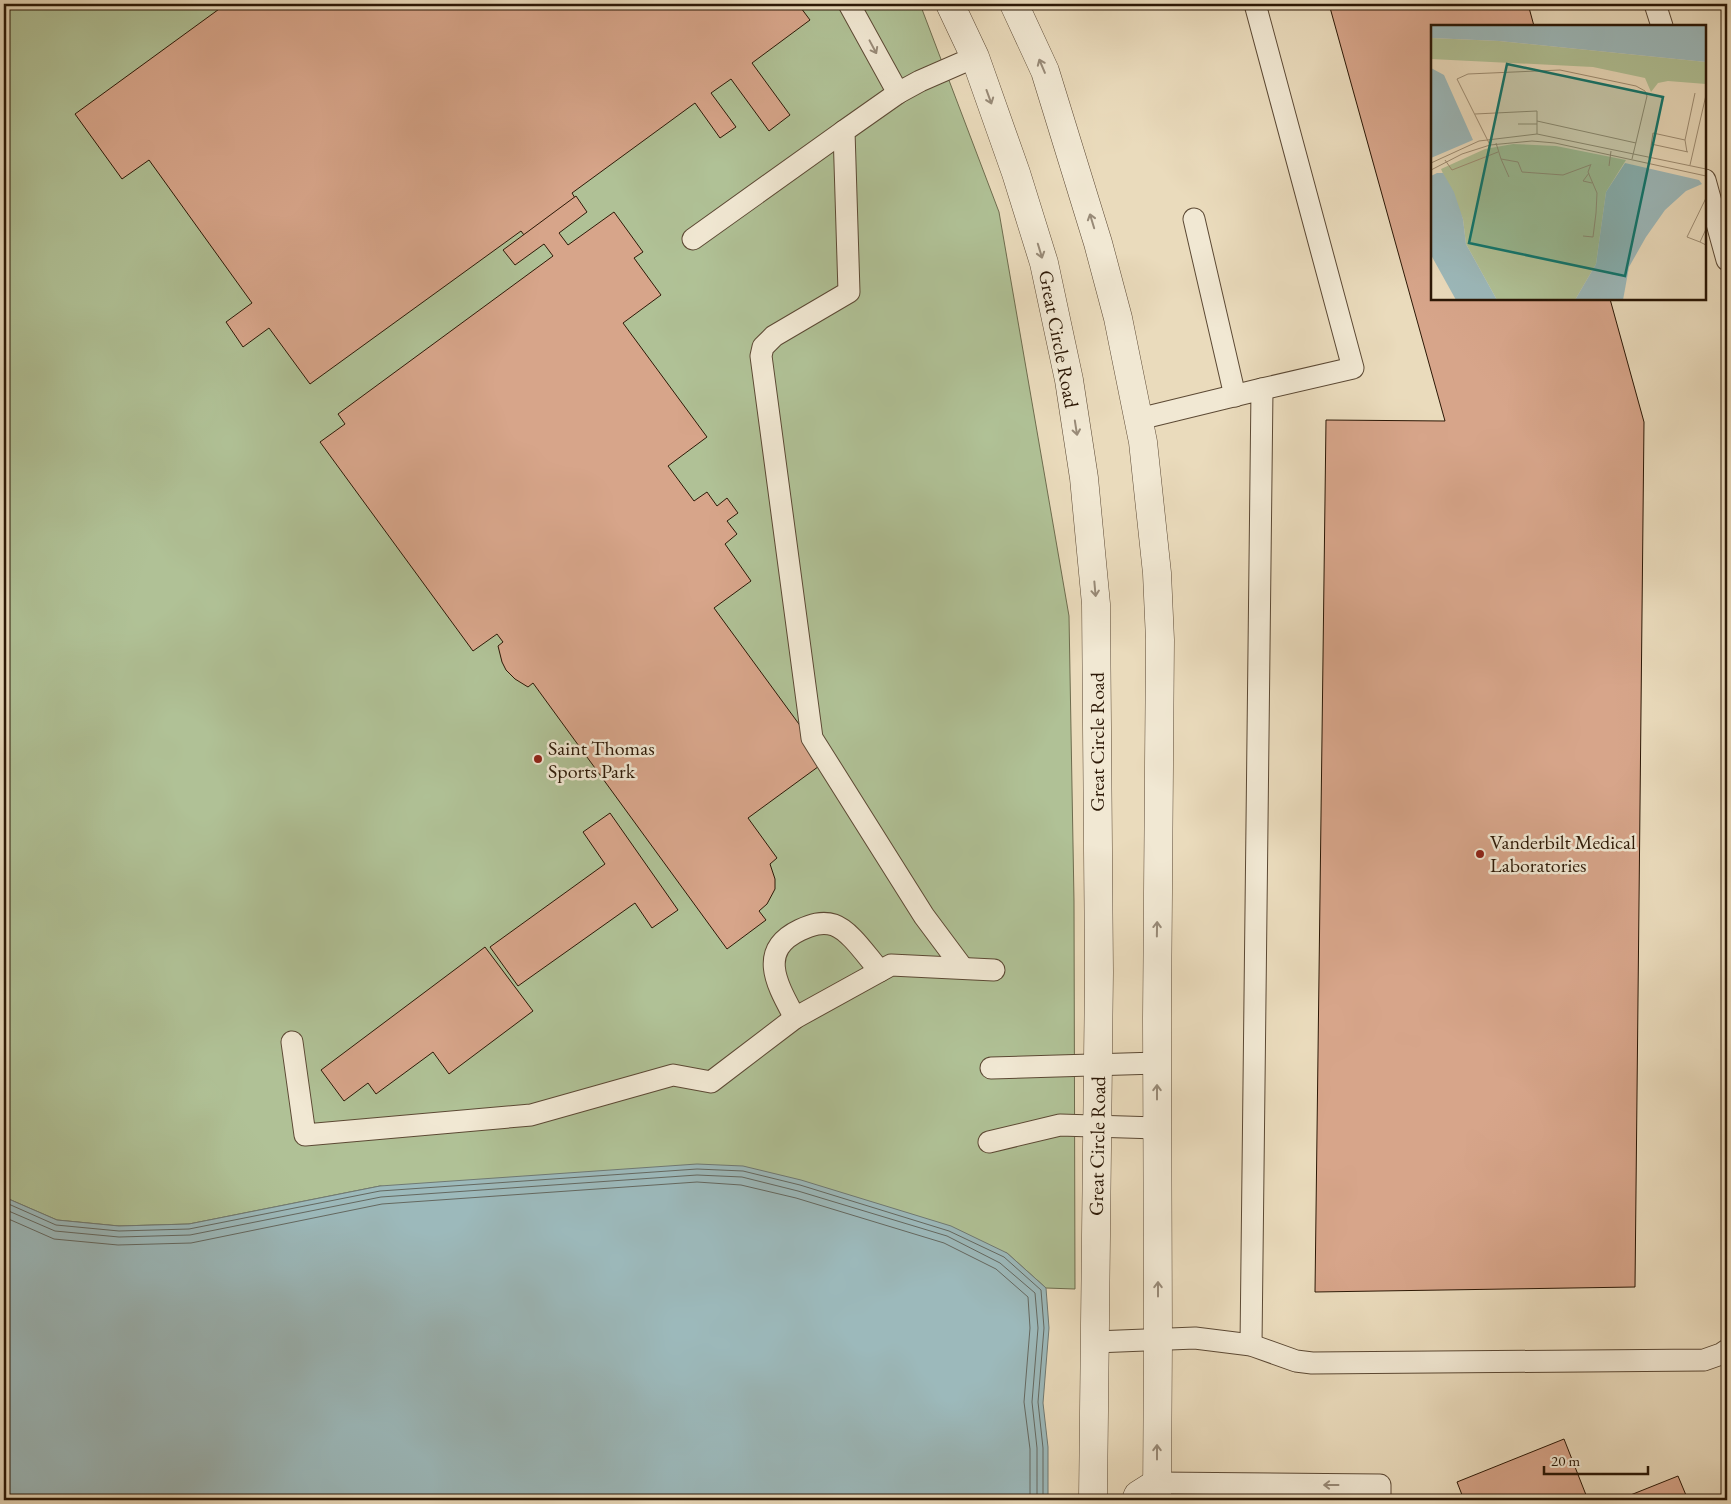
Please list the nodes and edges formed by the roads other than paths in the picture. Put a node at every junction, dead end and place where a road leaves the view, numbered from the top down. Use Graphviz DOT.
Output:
graph roads {
  1 [pos="850,4"];
  2 [pos="950,4"];
  3 [pos="1014,4"];
  4 [pos="1254,4"];
  5 [pos="1655,4"];
  6 [pos="1662,25"];
  7 [pos="975,57"];
  8 [pos="898,93"];
  9 [pos="844,131"];
  10 [pos="1706,184"];
  11 [pos="1194,219"];
  12 [pos="693,239"];
  13 [pos="1727,260"];
  14 [pos="1262,389"];
  15 [pos="1235,396"];
  16 [pos="1139,419"];
  17 [pos="962,967"];
  18 [pos="994,970"];
  19 [pos="880,971"];
  20 [pos="795,1018"];
  21 [pos="292,1042"];
  22 [pos="1157,1063"];
  23 [pos="1098,1065"];
  24 [pos="991,1068"];
  25 [pos="1097,1126"];
  26 [pos="1157,1128"];
  27 [pos="989,1142"];
  28 [pos="1158,1339"];
  29 [pos="1095,1342"];
  30 [pos="1251,1345"];
  31 [pos="1727,1350"];
  32 [pos="1157,1492"];
  33 [pos="1275,1493"];
  34 [pos="1093,1500"];
  35 [pos="1136,1500"];
  36 [pos="1380,1500"];
  1 -- 8 [label="lane, one-way"];
  2 -- 7 [label="street, Great Circle Road"];
  16 -- 3 [label="street, one-way"];
  4 -- 14 [label="lane"];
  5 -- 6 [label="lane"];
  7 -- 8 [label="lane"];
  7 -- 23 [label="street, Great Circle Road, one-way"];
  8 -- 9 [label="lane"];
  9 -- 12 [label="lane"];
  9 -- 17 [label="lane"];
  10 -- 13 [label="lane"];
  11 -- 15 [label="lane"];
  14 -- 15 [label="lane"];
  14 -- 30 [label="lane"];
  15 -- 16 [label="lane"];
  22 -- 16 [label="street, one-way"];
  17 -- 18 [label="lane"];
  17 -- 19 [label="lane"];
  19 -- 20 [label="lane"];
  19 -- 20 [label="lane"];
  20 -- 21 [label="lane"];
  22 -- 23 [label="lane"];
  26 -- 22 [label="street, one-way"];
  23 -- 24 [label="lane"];
  23 -- 25 [label="street, Great Circle Road"];
  25 -- 26 [label="lane"];
  25 -- 27 [label="lane"];
  25 -- 29 [label="street, Great Circle Road"];
  28 -- 26 [label="street, one-way"];
  28 -- 29 [label="lane"];
  28 -- 30 [label="lane"];
  32 -- 28 [label="street, one-way"];
  29 -- 34 [label="street, Great Circle Road"];
  30 -- 31 [label="lane"];
  32 -- 33 [label="lane"];
  32 -- 35 [label="street"];
  36 -- 33 [label="lane, one-way"];
}
